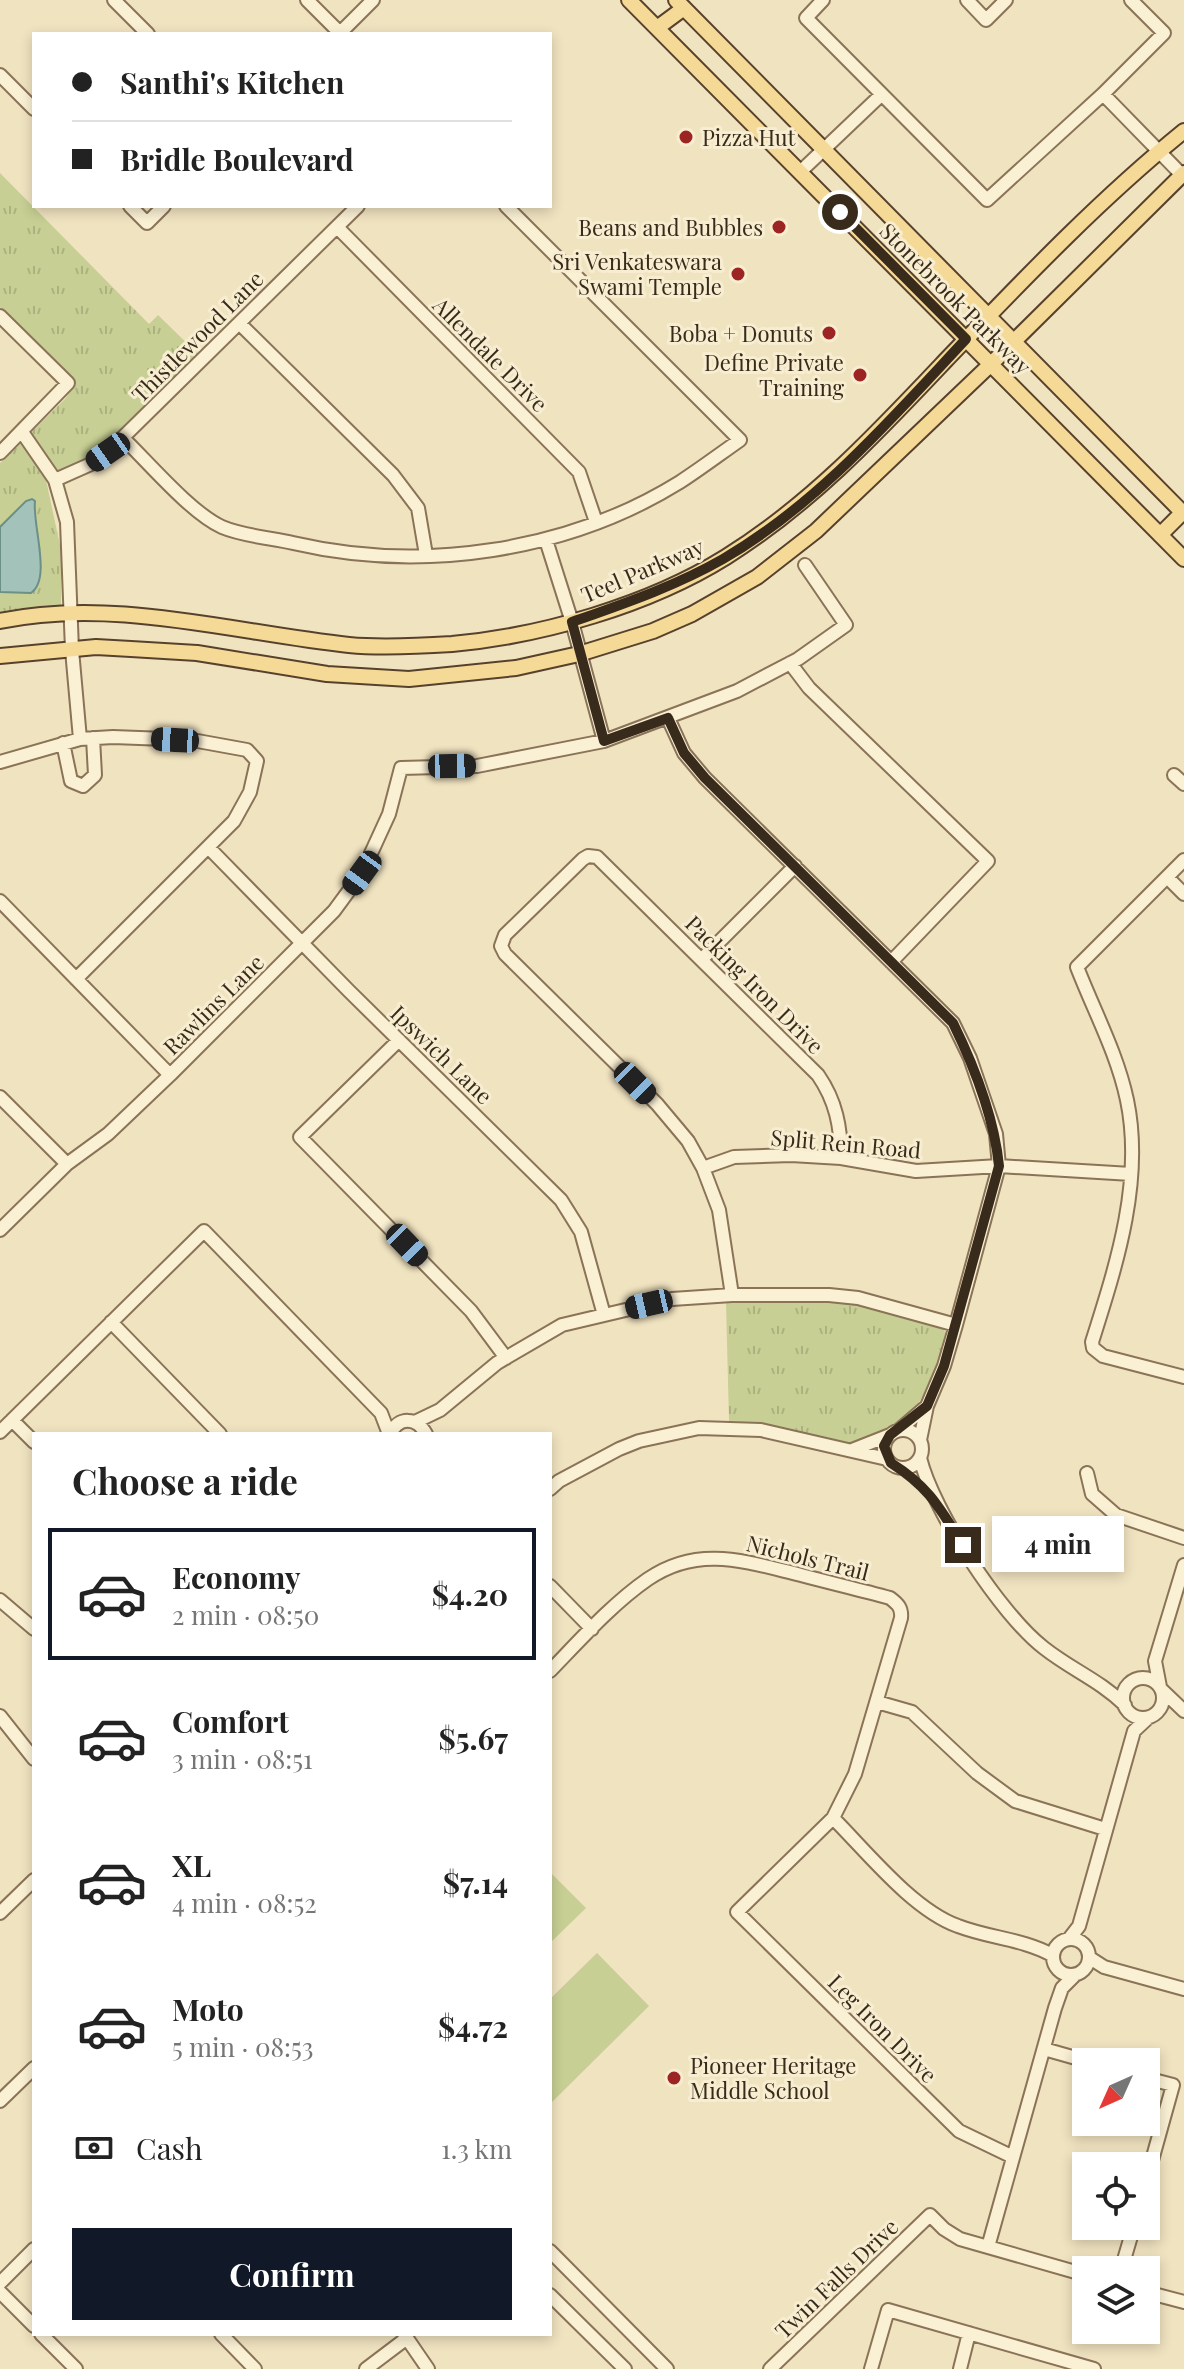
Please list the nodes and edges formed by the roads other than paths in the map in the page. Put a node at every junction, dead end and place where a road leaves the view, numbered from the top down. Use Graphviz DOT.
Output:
graph roads {
  1 [pos="114,0"];
  2 [pos="307,0"];
  3 [pos="373,0"];
  4 [pos="629,0"];
  5 [pos="823,0"];
  6 [pos="967,0"];
  7 [pos="1006,0"];
  8 [pos="1131,0"];
  9 [pos="680,4"];
  10 [pos="657,28"];
  11 [pos="146,32"];
  12 [pos="337,32"];
  13 [pos="341,32"];
  14 [pos="0,75"];
  15 [pos="1103,94"];
  16 [pos="881,95"];
  17 [pos="32,107"];
  18 [pos="1184,131"];
  19 [pos="823,151"];
  20 [pos="1159,151"];
  21 [pos="800,172"];
  22 [pos="1183,174"];
  23 [pos="132,208"];
  24 [pos="162,208"];
  25 [pos="356,208"];
  26 [pos="508,208"];
  27 [pos="337,227"];
  28 [pos="0,316"];
  29 [pos="988,317"];
  30 [pos="239,323"];
  31 [pos="966,339"];
  32 [pos="1013,342"];
  33 [pos="991,364"];
  34 [pos="22,432"];
  35 [pos="123,438"];
  36 [pos="0,453"];
  37 [pos="55,480"];
  38 [pos="1183,513"];
  39 [pos="596,522"];
  40 [pos="1160,535"];
  41 [pos="546,540"];
  42 [pos="426,555"];
  43 [pos="1184,559"];
  44 [pos="805,565"];
  45 [pos="72,614"];
  46 [pos="0,621"];
  47 [pos="572,622"];
  48 [pos="72,650"];
  49 [pos="579,654"];
  50 [pos="0,656"];
  51 [pos="790,663"];
  52 [pos="668,718"];
  53 [pos="86,738"];
  54 [pos="604,741"];
  55 [pos="63,743"];
  56 [pos="0,762"];
  57 [pos="209,848"];
  58 [pos="1184,860"];
  59 [pos="795,866"];
  60 [pos="1167,877"];
  61 [pos="1184,894"];
  62 [pos="0,901"];
  63 [pos="302,943"];
  64 [pos="702,959"];
  65 [pos="891,962"];
  66 [pos="76,979"];
  67 [pos="399,1040"];
  68 [pos="170,1075"];
  69 [pos="0,1097"];
  70 [pos="841,1158"];
  71 [pos="67,1164"];
  72 [pos="999,1166"];
  73 [pos="703,1168"];
  74 [pos="1131,1174"];
  75 [pos="0,1230"];
  76 [pos="732,1295"];
  77 [pos="604,1315"];
  78 [pos="111,1322"];
  79 [pos="956,1325"];
  80 [pos="506,1358"];
  81 [pos="1184,1377"];
  82 [pos="927,1406"];
  83 [pos="440,1410"];
  84 [pos="381,1413"];
  85 [pos="12,1420"];
  86 [pos="411,1421"];
  87 [pos="0,1432"];
  88 [pos="218,1432"];
  89 [pos="388,1432"];
  90 [pos="391,1432"];
  91 [pos="426,1432"];
  92 [pos="429,1432"];
  93 [pos="895,1432"];
  94 [pos="32,1440"];
  95 [pos="920,1440"];
  96 [pos="852,1450"];
  97 [pos="920,1458"];
  98 [pos="887,1459"];
  99 [pos="901,1468"];
  100 [pos="1087,1473"];
  101 [pos="552,1487"];
  102 [pos="930,1493"];
  103 [pos="1184,1538"];
  104 [pos="1184,1565"];
  105 [pos="552,1588"];
  106 [pos="0,1600"];
  107 [pos="32,1627"];
  108 [pos="592,1629"];
  109 [pos="1155,1661"];
  110 [pos="552,1669"];
  111 [pos="1137,1679"];
  112 [pos="1105,1685"];
  113 [pos="1161,1688"];
  114 [pos="877,1702"];
  115 [pos="1126,1707"];
  116 [pos="1183,1711"];
  117 [pos="0,1716"];
  118 [pos="1150,1716"];
  119 [pos="1134,1731"];
  120 [pos="32,1756"];
  121 [pos="833,1818"];
  122 [pos="1105,1829"];
  123 [pos="32,1882"];
  124 [pos="0,1913"];
  125 [pos="1075,1940"];
  126 [pos="1054,1950"];
  127 [pos="1084,1967"];
  128 [pos="1060,1972"];
  129 [pos="1062,1988"];
  130 [pos="1184,1989"];
  131 [pos="1044,2049"];
  132 [pos="1072,2057"];
  133 [pos="32,2070"];
  134 [pos="1160,2082"];
  135 [pos="1,2098"];
  136 [pos="1160,2132"];
  137 [pos="1013,2157"];
  138 [pos="988,2247"];
  139 [pos="32,2251"];
  140 [pos="552,2253"];
  141 [pos="1072,2271"];
  142 [pos="0,2283"];
  143 [pos="0,2292"];
  144 [pos="1160,2296"];
  145 [pos="552,2297"];
  146 [pos="1184,2302"];
  147 [pos="32,2324"];
  148 [pos="969,2333"];
  149 [pos="43,2336"];
  150 [pos="223,2336"];
  151 [pos="406,2336"];
  152 [pos="76,2369"];
  153 [pos="255,2369"];
  154 [pos="366,2369"];
  155 [pos="428,2369"];
  156 [pos="625,2369"];
  157 [pos="667,2369"];
  158 [pos="770,2369"];
  159 [pos="871,2369"];
  160 [pos="960,2369"];
  161 [pos="1094,2369"];
  1 -- 11 [label="street"];
  2 -- 12 [label="street"];
  3 -- 13 [label="street"];
  4 -- 10 [label="main road, Stonebrook Parkway"];
  5 -- 16 [label="street"];
  6 -- 7 [label="street"];
  8 -- 15 [label="street"];
  9 -- 10 [label="main road"];
  9 -- 19 [label="main road, Stonebrook Parkway"];
  10 -- 21 [label="main road, Stonebrook Parkway"];
  14 -- 17 [label="street"];
  15 -- 16 [label="street"];
  15 -- 20 [label="street"];
  16 -- 19 [label="street"];
  18 -- 20 [label="main road, Teel Parkway"];
  19 -- 21 [label="street"];
  19 -- 29 [label="main road, Stonebrook Parkway"];
  20 -- 22 [label="street"];
  20 -- 29 [label="main road, Teel Parkway"];
  21 -- 31 [label="main road, Stonebrook Parkway"];
  22 -- 32 [label="main road"];
  23 -- 24 [label="street"];
  25 -- 27 [label="street, Thistlewood Lane"];
  26 -- 39 [label="street"];
  27 -- 30 [label="street, Thistlewood Lane"];
  27 -- 39 [label="street, Allendale Drive"];
  28 -- 34 [label="street"];
  29 -- 31 [label="main road, Teel Parkway"];
  29 -- 32 [label="main road, Stonebrook Parkway"];
  30 -- 35 [label="street, Thistlewood Lane"];
  30 -- 42 [label="street"];
  31 -- 33 [label="main road, Stonebrook Parkway"];
  31 -- 47 [label="main road, Teel Parkway"];
  32 -- 33 [label="main road"];
  32 -- 38 [label="main road, Stonebrook Parkway"];
  33 -- 40 [label="main road, Stonebrook Parkway"];
  33 -- 49 [label="main road"];
  34 -- 36 [label="street"];
  34 -- 37 [label="street"];
  35 -- 37 [label="street, Thistlewood Lane"];
  35 -- 42 [label="street"];
  37 -- 45 [label="street"];
  38 -- 40 [label="main road"];
  39 -- 41 [label="street"];
  40 -- 43 [label="main road, Stonebrook Parkway"];
  41 -- 42 [label="street"];
  41 -- 47 [label="street"];
  44 -- 51 [label="street"];
  45 -- 46 [label="main road, Teel Parkway"];
  45 -- 47 [label="main road, Teel Parkway"];
  45 -- 48 [label="street"];
  47 -- 49 [label="street"];
  48 -- 49 [label="main road"];
  48 -- 50 [label="main road"];
  48 -- 53 [label="street"];
  49 -- 54 [label="street"];
  51 -- 52 [label="street"];
  51 -- 65 [label="street"];
  52 -- 54 [label="street"];
  52 -- 59 [label="street"];
  53 -- 55 [label="street"];
  53 -- 55 [label="street"];
  53 -- 57 [label="street"];
  54 -- 63 [label="street, Rawlins Lane"];
  55 -- 56 [label="street"];
  57 -- 63 [label="street, Ipswich Lane"];
  57 -- 66 [label="street"];
  58 -- 60 [label="street"];
  59 -- 64 [label="street"];
  59 -- 65 [label="street"];
  60 -- 61 [label="street"];
  60 -- 74 [label="street"];
  62 -- 66 [label="street"];
  63 -- 67 [label="street, Ipswich Lane"];
  63 -- 68 [label="street, Rawlins Lane"];
  64 -- 70 [label="street, Packing Iron Drive"];
  64 -- 73 [label="street, Packing Iron Drive"];
  65 -- 72 [label="street"];
  66 -- 68 [label="street"];
  67 -- 77 [label="street, Ipswich Lane"];
  67 -- 80 [label="street"];
  68 -- 71 [label="street, Rawlins Lane"];
  69 -- 71 [label="street"];
  70 -- 72 [label="street, Split Rein Road"];
  70 -- 73 [label="street, Split Rein Road"];
  71 -- 75 [label="street, Rawlins Lane"];
  72 -- 74 [label="street, Split Rein Road"];
  72 -- 79 [label="street"];
  73 -- 76 [label="street"];
  74 -- 81 [label="street"];
  76 -- 77 [label="street"];
  76 -- 79 [label="street"];
  77 -- 80 [label="street"];
  78 -- 84 [label="street"];
  78 -- 85 [label="street"];
  78 -- 88 [label="street"];
  79 -- 82 [label="street"];
  80 -- 83 [label="street"];
  82 -- 93 [label="street"];
  82 -- 95 [label="street"];
  83 -- 86 [label="street"];
  83 -- 92 [label="street"];
  84 -- 86 [label="street"];
  84 -- 89 [label="street"];
  85 -- 87 [label="street"];
  85 -- 94 [label="street"];
  86 -- 90 [label="street"];
  86 -- 91 [label="street"];
  93 -- 95 [label="street"];
  93 -- 96 [label="street"];
  93 -- 98 [label="street"];
  95 -- 97 [label="street"];
  96 -- 98 [label="street"];
  96 -- 101 [label="street"];
  97 -- 99 [label="street"];
  97 -- 102 [label="street"];
  98 -- 99 [label="street"];
  99 -- 102 [label="street"];
  100 -- 103 [label="street"];
  102 -- 112 [label="street"];
  104 -- 109 [label="street"];
  105 -- 108 [label="street"];
  106 -- 107 [label="street"];
  108 -- 110 [label="street, Nichols Trail"];
  108 -- 114 [label="street, Nichols Trail"];
  109 -- 111 [label="street"];
  109 -- 113 [label="street"];
  111 -- 112 [label="street"];
  111 -- 113 [label="street"];
  111 -- 115 [label="street"];
  112 -- 115 [label="street"];
  113 -- 116 [label="street"];
  113 -- 118 [label="street"];
  114 -- 121 [label="street"];
  114 -- 122 [label="street"];
  115 -- 118 [label="street"];
  115 -- 119 [label="street"];
  116 -- 118 [label="street"];
  117 -- 120 [label="street"];
  118 -- 119 [label="street"];
  119 -- 122 [label="street"];
  121 -- 126 [label="street"];
  121 -- 137 [label="street, Leg Iron Drive"];
  122 -- 125 [label="street"];
  123 -- 124 [label="street"];
  125 -- 126 [label="street"];
  125 -- 127 [label="street"];
  126 -- 128 [label="street"];
  127 -- 128 [label="street"];
  127 -- 129 [label="street"];
  127 -- 130 [label="street"];
  128 -- 129 [label="street"];
  129 -- 131 [label="street"];
  131 -- 132 [label="street"];
  131 -- 137 [label="street"];
  133 -- 135 [label="street"];
  134 -- 136 [label="street"];
  137 -- 138 [label="street"];
  138 -- 141 [label="street"];
  138 -- 158 [label="street, Twin Falls Drive"];
  139 -- 142 [label="street"];
  140 -- 157 [label="street"];
  143 -- 147 [label="street"];
  144 -- 146 [label="street"];
  145 -- 156 [label="street"];
  148 -- 159 [label="street"];
  148 -- 160 [label="street"];
  148 -- 161 [label="street"];
  149 -- 152 [label="street"];
  150 -- 153 [label="street"];
  151 -- 154 [label="street"];
  151 -- 155 [label="street"];
}
